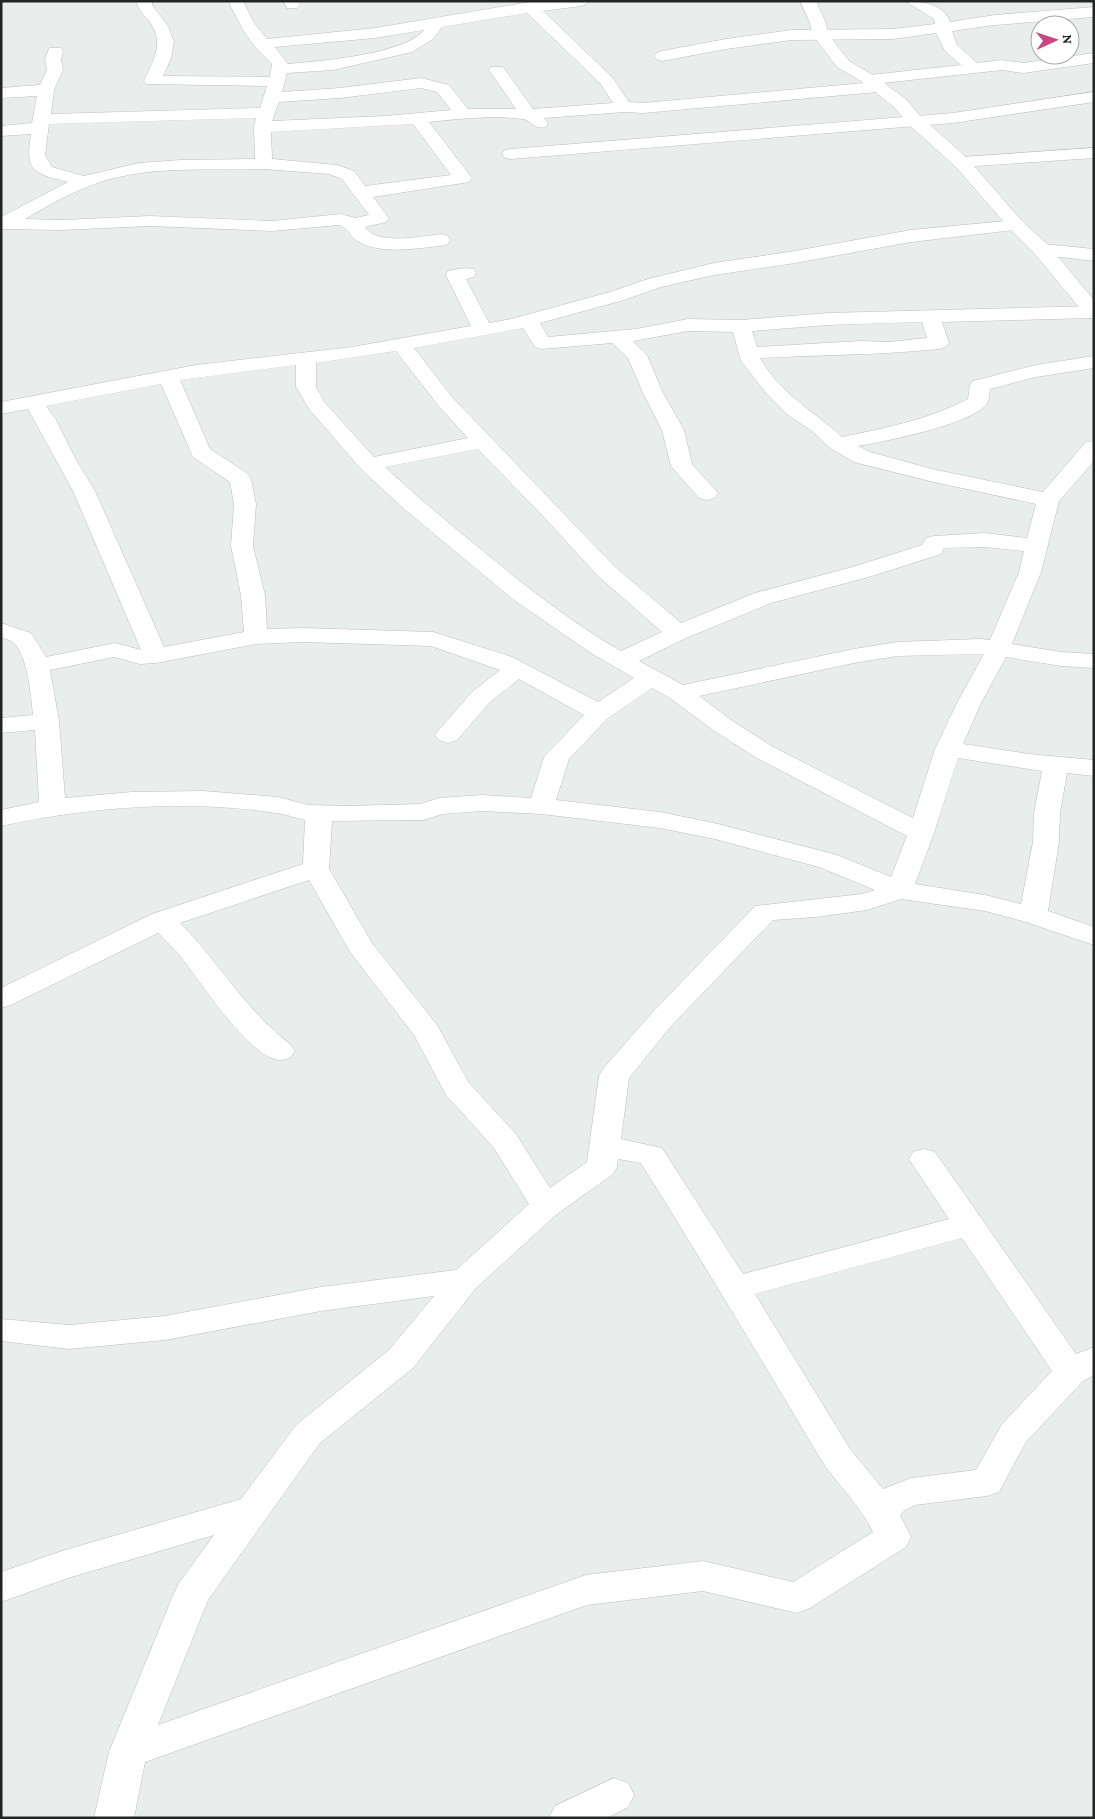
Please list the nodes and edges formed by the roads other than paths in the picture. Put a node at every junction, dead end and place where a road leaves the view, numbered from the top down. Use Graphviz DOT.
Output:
graph roads {
  1 [pos="144,1"];
  2 [pos="235,1"];
  3 [pos="505,1"];
  4 [pos="581,1"];
  5 [pos="808,1"];
  6 [pos="912,1"];
  7 [pos="553,2"];
  8 [pos="530,7"];
  9 [pos="1094,12"];
  10 [pos="488,14"];
  11 [pos="438,23"];
  12 [pos="943,27"];
  13 [pos="820,34"];
  14 [pos="261,44"];
  15 [pos="55,52"];
  16 [pos="662,56"];
  17 [pos="1092,60"];
  18 [pos="973,68"];
  19 [pos="497,70"];
  20 [pos="874,84"];
  21 [pos="46,90"];
  22 [pos="1,93"];
  23 [pos="1094,97"];
  24 [pos="272,98"];
  25 [pos="624,107"];
  26 [pos="463,114"];
  27 [pos="528,114"];
  28 [pos="418,118"];
  29 [pos="914,120"];
  30 [pos="40,124"];
  31 [pos="1,131"];
  32 [pos="614,144"];
  33 [pos="1094,153"];
  34 [pos="511,154"];
  35 [pos="961,162"];
  36 [pos="264,164"];
  37 [pos="86,182"];
  38 [pos="360,192"];
  39 [pos="1,224"];
  40 [pos="354,224"];
  41 [pos="1016,225"];
  42 [pos="442,240"];
  43 [pos="1042,250"];
  44 [pos="1094,255"];
  45 [pos="467,273"];
  46 [pos="1093,312"];
  47 [pos="930,316"];
  48 [pos="529,321"];
  49 [pos="741,326"];
  50 [pos="483,330"];
  51 [pos="616,336"];
  52 [pos="401,344"];
  53 [pos="748,353"];
  54 [pos="306,357"];
  55 [pos="1094,362"];
  56 [pos="168,377"];
  57 [pos="33,401"];
  58 [pos="1,408"];
  59 [pos="483,442"];
  60 [pos="837,444"];
  61 [pos="1094,447"];
  62 [pos="369,464"];
  63 [pos="707,493"];
  64 [pos="1048,500"];
  65 [pos="1035,547"];
  66 [pos="1,630"];
  67 [pos="678,633"];
  68 [pos="256,637"];
  69 [pos="998,648"];
  70 [pos="156,656"];
  71 [pos="621,660"];
  72 [pos="1094,661"];
  73 [pos="36,666"];
  74 [pos="517,669"];
  75 [pos="652,677"];
  76 [pos="679,693"];
  77 [pos="599,713"];
  78 [pos="47,721"];
  79 [pos="1,726"];
  80 [pos="448,734"];
  81 [pos="948,749"];
  82 [pos="1056,765"];
  83 [pos="1094,768"];
  84 [pos="541,806"];
  85 [pos="52,807"];
  86 [pos="319,813"];
  87 [pos="1,818"];
  88 [pos="921,833"];
  89 [pos="316,869"];
  90 [pos="899,890"];
  91 [pos="1033,915"];
  92 [pos="162,920"];
  93 [pos="1092,935"];
  94 [pos="1,999"];
  95 [pos="280,1050"];
  96 [pos="605,1146"];
  97 [pos="924,1159"];
  98 [pos="546,1206"];
  99 [pos="970,1225"];
  100 [pos="465,1280"];
  101 [pos="735,1288"];
  102 [pos="5,1330"];
  103 [pos="1082,1365"];
  104 [pos="252,1510"];
  105 [pos="881,1512"];
  106 [pos="4,1579"];
  107 [pos="128,1752"];
  108 [pos="614,1796"];
  109 [pos="114,1818"];
  110 [pos="569,1818"];
  1 -- 24 [label="street"];
  2 -- 14 [label="street"];
  3 -- 10 [label="street"];
  4 -- 7 [label="street"];
  5 -- 13 [label="street"];
  6 -- 12 [label="street"];
  7 -- 8 [label="street"];
  8 -- 10 [label="street"];
  8 -- 25 [label="street"];
  9 -- 12 [label="street"];
  10 -- 11 [label="street"];
  11 -- 14 [label="street"];
  11 -- 24 [label="street"];
  12 -- 13 [label="street"];
  12 -- 18 [label="street"];
  13 -- 16 [label="street"];
  13 -- 20 [label="street"];
  14 -- 24 [label="street"];
  15 -- 21 [label="street"];
  17 -- 18 [label="street"];
  18 -- 20 [label="street"];
  19 -- 27 [label="street"];
  20 -- 25 [label="street"];
  20 -- 29 [label="street"];
  21 -- 22 [label="street"];
  21 -- 30 [label="street"];
  23 -- 29 [label="street"];
  24 -- 26 [label="street"];
  24 -- 28 [label="street"];
  24 -- 30 [label="street"];
  24 -- 36 [label="street"];
  25 -- 27 [label="street"];
  26 -- 27 [label="street"];
  26 -- 28 [label="street"];
  27 -- 32 [label="street"];
  28 -- 38 [label="street"];
  29 -- 32 [label="street"];
  29 -- 35 [label="street"];
  30 -- 31 [label="street"];
  30 -- 37 [label="street"];
  32 -- 34 [label="street"];
  33 -- 35 [label="street"];
  35 -- 41 [label="street"];
  36 -- 37 [label="street"];
  36 -- 38 [label="street"];
  37 -- 39 [label="street"];
  38 -- 40 [label="street"];
  39 -- 40 [label="street"];
  40 -- 42 [label="street"];
  41 -- 43 [label="street"];
  41 -- 48 [label="street"];
  43 -- 44 [label="street"];
  43 -- 46 [label="street"];
  45 -- 50 [label="street"];
  46 -- 47 [label="street"];
  47 -- 49 [label="street"];
  47 -- 53 [label="street"];
  48 -- 50 [label="street"];
  48 -- 51 [label="street"];
  49 -- 51 [label="street"];
  49 -- 53 [label="street"];
  50 -- 52 [label="street"];
  51 -- 63 [label="street"];
  52 -- 54 [label="street"];
  52 -- 59 [label="street"];
  53 -- 60 [label="street"];
  54 -- 56 [label="street"];
  54 -- 62 [label="street"];
  55 -- 60 [label="street"];
  56 -- 57 [label="street"];
  56 -- 68 [label="street"];
  57 -- 58 [label="street"];
  57 -- 70 [label="street"];
  59 -- 62 [label="street"];
  59 -- 67 [label="street"];
  60 -- 64 [label="street"];
  61 -- 64 [label="street"];
  62 -- 71 [label="street"];
  64 -- 65 [label="street"];
  65 -- 67 [label="street"];
  65 -- 69 [label="street"];
  66 -- 73 [label="street"];
  67 -- 71 [label="street"];
  68 -- 70 [label="street"];
  68 -- 74 [label="street"];
  69 -- 72 [label="street"];
  69 -- 76 [label="street"];
  69 -- 81 [label="street"];
  70 -- 73 [label="street"];
  71 -- 75 [label="street"];
  73 -- 78 [label="street"];
  74 -- 77 [label="street"];
  74 -- 80 [label="street"];
  75 -- 76 [label="street"];
  75 -- 77 [label="street"];
  76 -- 88 [label="street"];
  77 -- 84 [label="street"];
  78 -- 79 [label="street"];
  78 -- 85 [label="street"];
  81 -- 82 [label="street"];
  81 -- 88 [label="street"];
  82 -- 83 [label="street"];
  82 -- 91 [label="street"];
  84 -- 86 [label="street"];
  84 -- 90 [label="street"];
  85 -- 86 [label="street"];
  85 -- 87 [label="street"];
  86 -- 89 [label="street"];
  88 -- 90 [label="street"];
  89 -- 92 [label="street"];
  89 -- 98 [label="street"];
  90 -- 91 [label="street"];
  90 -- 96 [label="street"];
  91 -- 93 [label="street"];
  92 -- 94 [label="street"];
  92 -- 95 [label="street"];
  96 -- 98 [label="street"];
  96 -- 101 [label="street"];
  97 -- 99 [label="street"];
  98 -- 100 [label="street"];
  99 -- 101 [label="street"];
  99 -- 103 [label="street"];
  100 -- 102 [label="street"];
  100 -- 104 [label="street"];
  101 -- 105 [label="street"];
  103 -- 105 [label="street"];
  104 -- 106 [label="street"];
  104 -- 107 [label="street"];
  105 -- 107 [label="street"];
  107 -- 109 [label="street"];
  108 -- 110 [label="street"];
}
